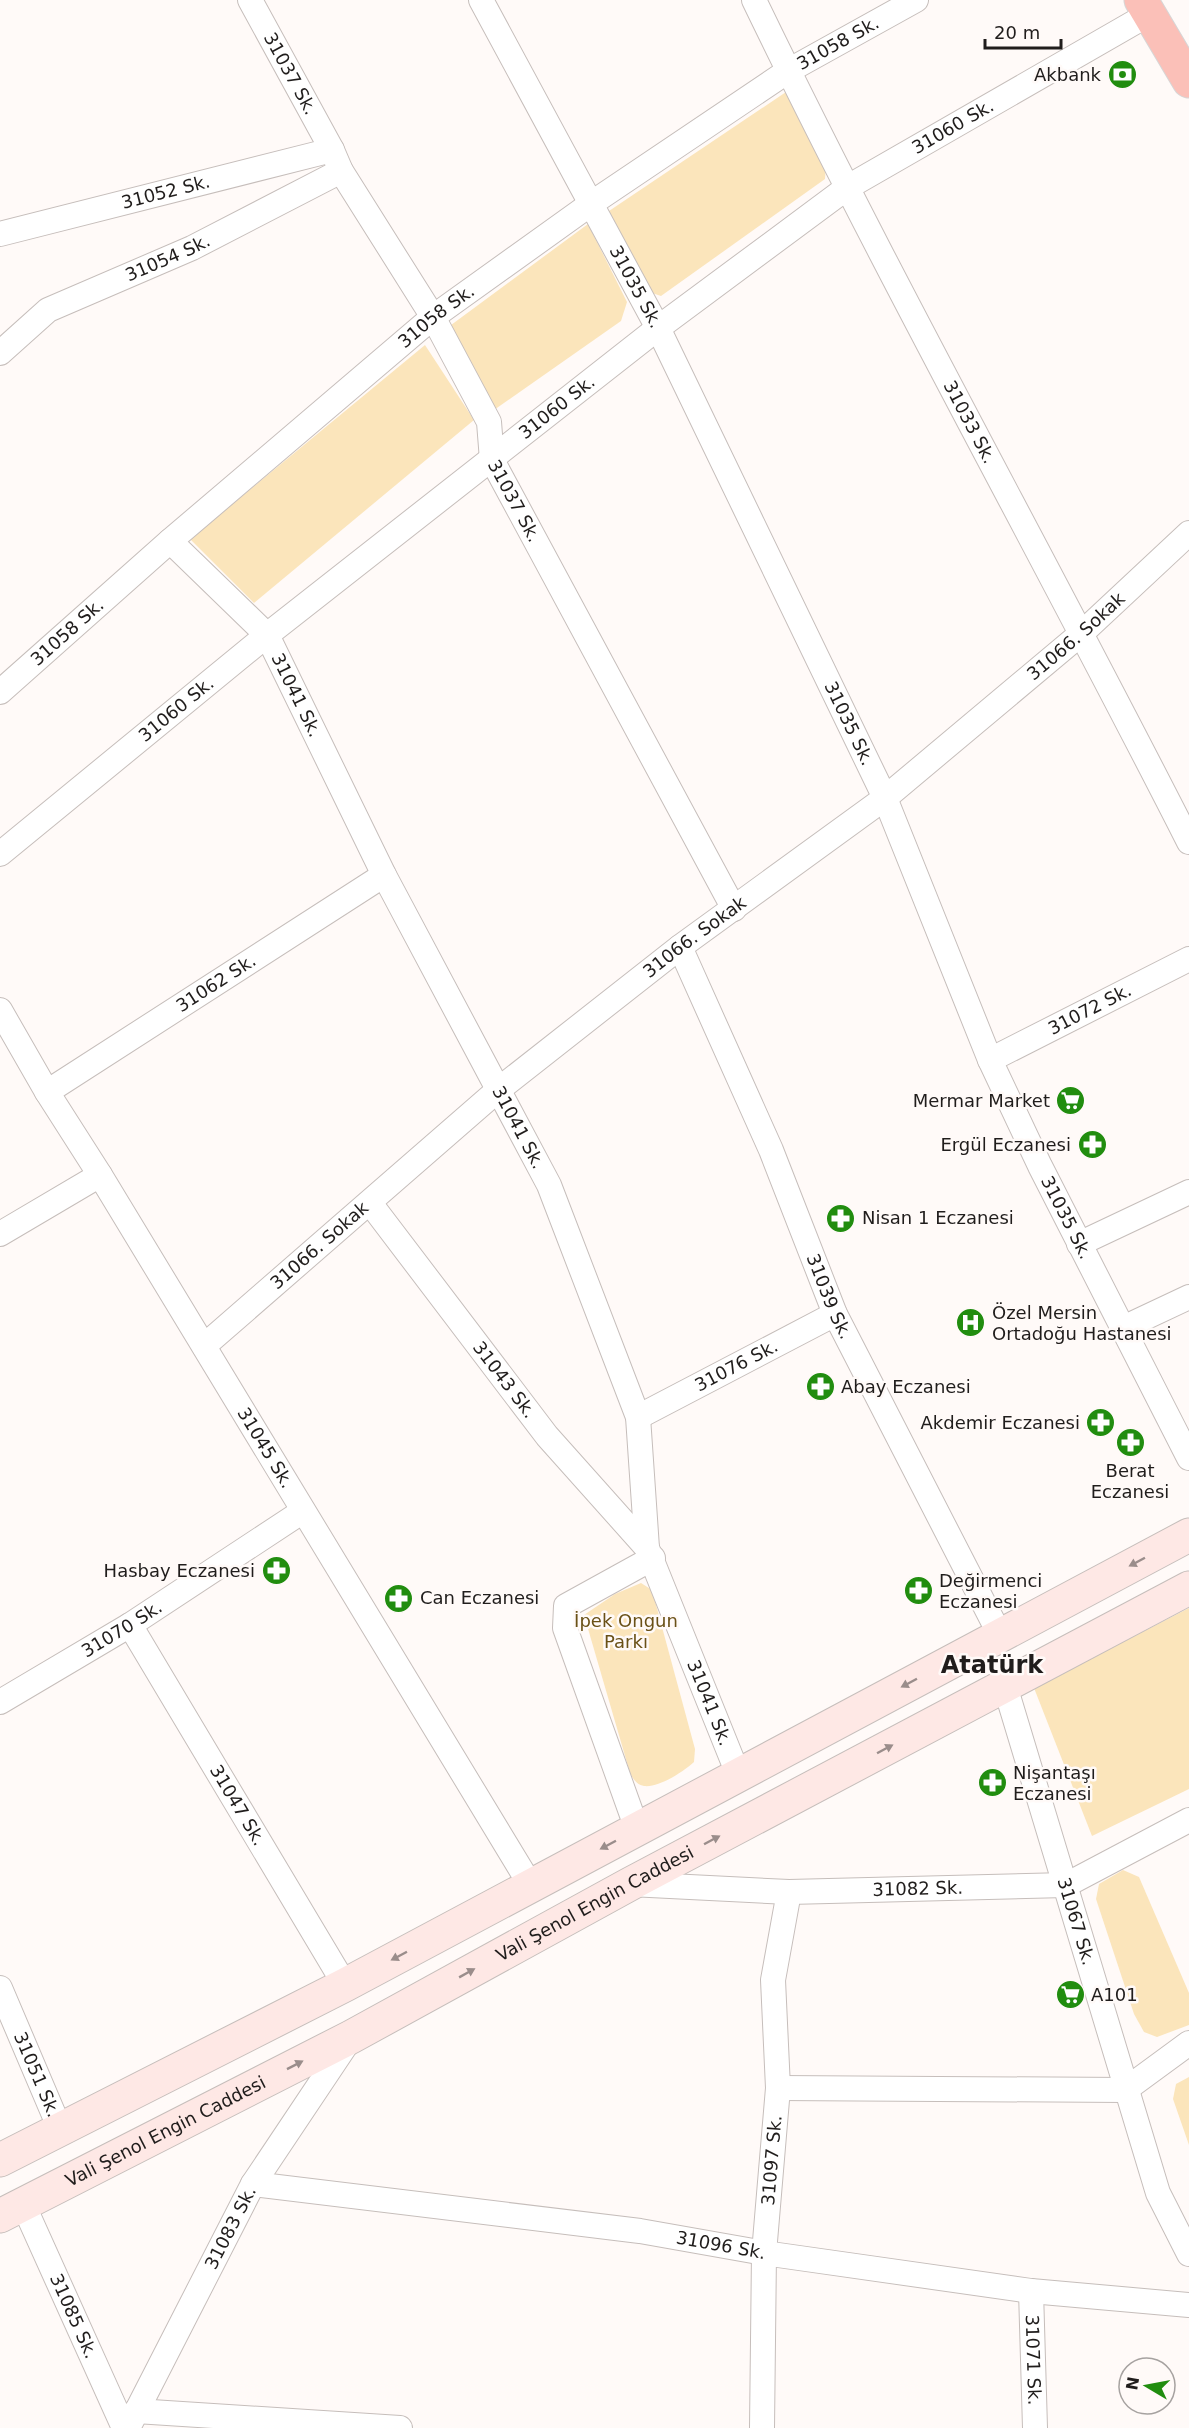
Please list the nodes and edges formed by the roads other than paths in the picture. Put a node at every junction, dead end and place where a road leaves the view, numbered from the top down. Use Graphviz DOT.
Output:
graph roads {
  1 [pos="250,0"];
  2 [pos="481,0"];
  3 [pos="754,0"];
  4 [pos="916,0"];
  5 [pos="1145,7"];
  6 [pos="788,70"];
  7 [pos="1189,81"];
  8 [pos="336,161"];
  9 [pos="848,187"];
  10 [pos="592,203"];
  11 [pos="0,234"];
  12 [pos="433,317"];
  13 [pos="658,328"];
  14 [pos="0,353"];
  15 [pos="492,460"];
  16 [pos="1189,533"];
  17 [pos="170,541"];
  18 [pos="1083,632"];
  19 [pos="267,635"];
  20 [pos="0,692"];
  21 [pos="885,798"];
  22 [pos="1189,842"];
  23 [pos="0,854"];
  24 [pos="384,875"];
  25 [pos="734,909"];
  26 [pos="680,947"];
  27 [pos="1189,958"];
  28 [pos="0,1010"];
  29 [pos="990,1060"];
  30 [pos="498,1090"];
  31 [pos="47,1092"];
  32 [pos="100,1175"];
  33 [pos="1189,1192"];
  34 [pos="370,1203"];
  35 [pos="0,1234"];
  36 [pos="1079,1244"];
  37 [pos="1189,1297"];
  38 [pos="835,1314"];
  39 [pos="1121,1329"];
  40 [pos="204,1346"];
  41 [pos="638,1417"];
  42 [pos="1189,1458"];
  43 [pos="303,1511"];
  44 [pos="1189,1535"];
  45 [pos="650,1553"];
  46 [pos="1189,1588"];
  47 [pos="130,1625"];
  48 [pos="1000,1635"];
  49 [pos="1005,1686"];
  50 [pos="0,1702"];
  51 [pos="738,1774"];
  52 [pos="1189,1820"];
  53 [pos="637,1829"];
  54 [pos="630,1884"];
  55 [pos="1066,1885"];
  56 [pos="531,1886"];
  57 [pos="789,1892"];
  58 [pos="345,1985"];
  59 [pos="0,1988"];
  60 [pos="351,2037"];
  61 [pos="1189,2043"];
  62 [pos="778,2088"];
  63 [pos="1125,2090"];
  64 [pos="60,2129"];
  65 [pos="0,2160"];
  66 [pos="253,2184"];
  67 [pos="11,2210"];
  68 [pos="764,2253"];
  69 [pos="1189,2254"];
  70 [pos="1031,2291"];
  71 [pos="1189,2305"];
  72 [pos="129,2422"];
  73 [pos="400,2428"];
  74 [pos="762,2428"];
  75 [pos="1035,2428"];
  1 -- 8 [label="street, 31037 Sk."];
  2 -- 10 [label="street, 31035 Sk."];
  3 -- 6 [label="street, 31033 Sk."];
  4 -- 6 [label="street, 31058 Sk."];
  5 -- 7 [label="highway"];
  5 -- 9 [label="street, 31060 Sk."];
  6 -- 9 [label="street, 31033 Sk."];
  6 -- 10 [label="street, 31058 Sk."];
  8 -- 11 [label="street, 31052 Sk."];
  8 -- 12 [label="street, 31037 Sk."];
  8 -- 14 [label="street, 31054 Sk."];
  9 -- 13 [label="street, 31060 Sk."];
  9 -- 18 [label="street, 31033 Sk."];
  10 -- 12 [label="street, 31058 Sk."];
  10 -- 13 [label="street, 31035 Sk."];
  12 -- 15 [label="street, 31037 Sk."];
  12 -- 17 [label="street, 31058 Sk."];
  13 -- 15 [label="street, 31060 Sk."];
  13 -- 21 [label="street, 31035 Sk."];
  15 -- 19 [label="street, 31060 Sk."];
  15 -- 25 [label="street, 31037 Sk."];
  16 -- 18 [label="street, 31066. Sokak"];
  17 -- 19 [label="street, 31041 Sk."];
  17 -- 20 [label="street, 31058 Sk."];
  18 -- 21 [label="street, 31066. Sokak"];
  18 -- 22 [label="street, 31033 Sk."];
  19 -- 23 [label="street, 31060 Sk."];
  19 -- 24 [label="street, 31041 Sk."];
  21 -- 25 [label="street, 31066. Sokak"];
  21 -- 29 [label="street, 31035 Sk."];
  24 -- 30 [label="street, 31041 Sk."];
  24 -- 31 [label="street, 31062 Sk."];
  25 -- 26 [label="street, 31066. Sokak"];
  26 -- 30 [label="street, 31066. Sokak"];
  26 -- 38 [label="street, 31039 Sk."];
  27 -- 29 [label="street, 31072 Sk."];
  28 -- 31 [label="street, 31045 Sk."];
  29 -- 36 [label="street, 31035 Sk."];
  30 -- 34 [label="street, 31066. Sokak"];
  30 -- 41 [label="street, 31041 Sk."];
  31 -- 32 [label="street, 31045 Sk."];
  32 -- 35 [label="street"];
  32 -- 40 [label="street, 31045 Sk."];
  33 -- 36 [label="street"];
  34 -- 40 [label="street, 31066. Sokak"];
  34 -- 45 [label="street, 31043 Sk."];
  36 -- 39 [label="street, 31035 Sk."];
  37 -- 39 [label="street"];
  38 -- 41 [label="street, 31076 Sk."];
  38 -- 48 [label="street, 31039 Sk."];
  39 -- 42 [label="street, 31035 Sk."];
  40 -- 43 [label="street, 31045 Sk."];
  41 -- 45 [label="street, 31041 Sk."];
  43 -- 47 [label="street, 31070 Sk."];
  43 -- 56 [label="street, 31045 Sk."];
  44 -- 48 [label="main road, one-way"];
  45 -- 51 [label="street, 31041 Sk."];
  45 -- 53 [label="street"];
  46 -- 49 [label="main road, Vali Şenol Engin Caddesi"];
  47 -- 50 [label="street, 31070 Sk."];
  47 -- 58 [label="street, 31047 Sk."];
  48 -- 51 [label="main road, one-way"];
  54 -- 49 [label="main road, Vali Şenol Engin Caddesi, one-way"];
  49 -- 55 [label="street, 31067 Sk."];
  51 -- 53 [label="main road"];
  52 -- 55 [label="street, 31082 Sk."];
  53 -- 56 [label="main road, one-way"];
  54 -- 57 [label="street, 31082 Sk."];
  60 -- 54 [label="main road, Vali Şenol Engin Caddesi, one-way"];
  55 -- 57 [label="street, 31082 Sk."];
  55 -- 63 [label="street, 31067 Sk."];
  56 -- 58 [label="main road, one-way"];
  57 -- 62 [label="street, 31097 Sk."];
  58 -- 64 [label="main road"];
  59 -- 64 [label="street, 31051 Sk."];
  60 -- 66 [label="street, 31083 Sk."];
  67 -- 60 [label="main road, Vali Şenol Engin Caddesi, one-way"];
  61 -- 63 [label="street"];
  62 -- 63 [label="street"];
  62 -- 68 [label="street, 31097 Sk."];
  63 -- 69 [label="street, 31067 Sk."];
  64 -- 65 [label="main road"];
  66 -- 68 [label="street, 31096 Sk."];
  66 -- 72 [label="street, 31083 Sk."];
  67 -- 72 [label="street, 31085 Sk."];
  68 -- 70 [label="street, 31096 Sk."];
  68 -- 74 [label="street, 31097 Sk."];
  70 -- 71 [label="street, 31096 Sk."];
  70 -- 75 [label="street, 31071 Sk."];
  72 -- 73 [label="street"];
}
